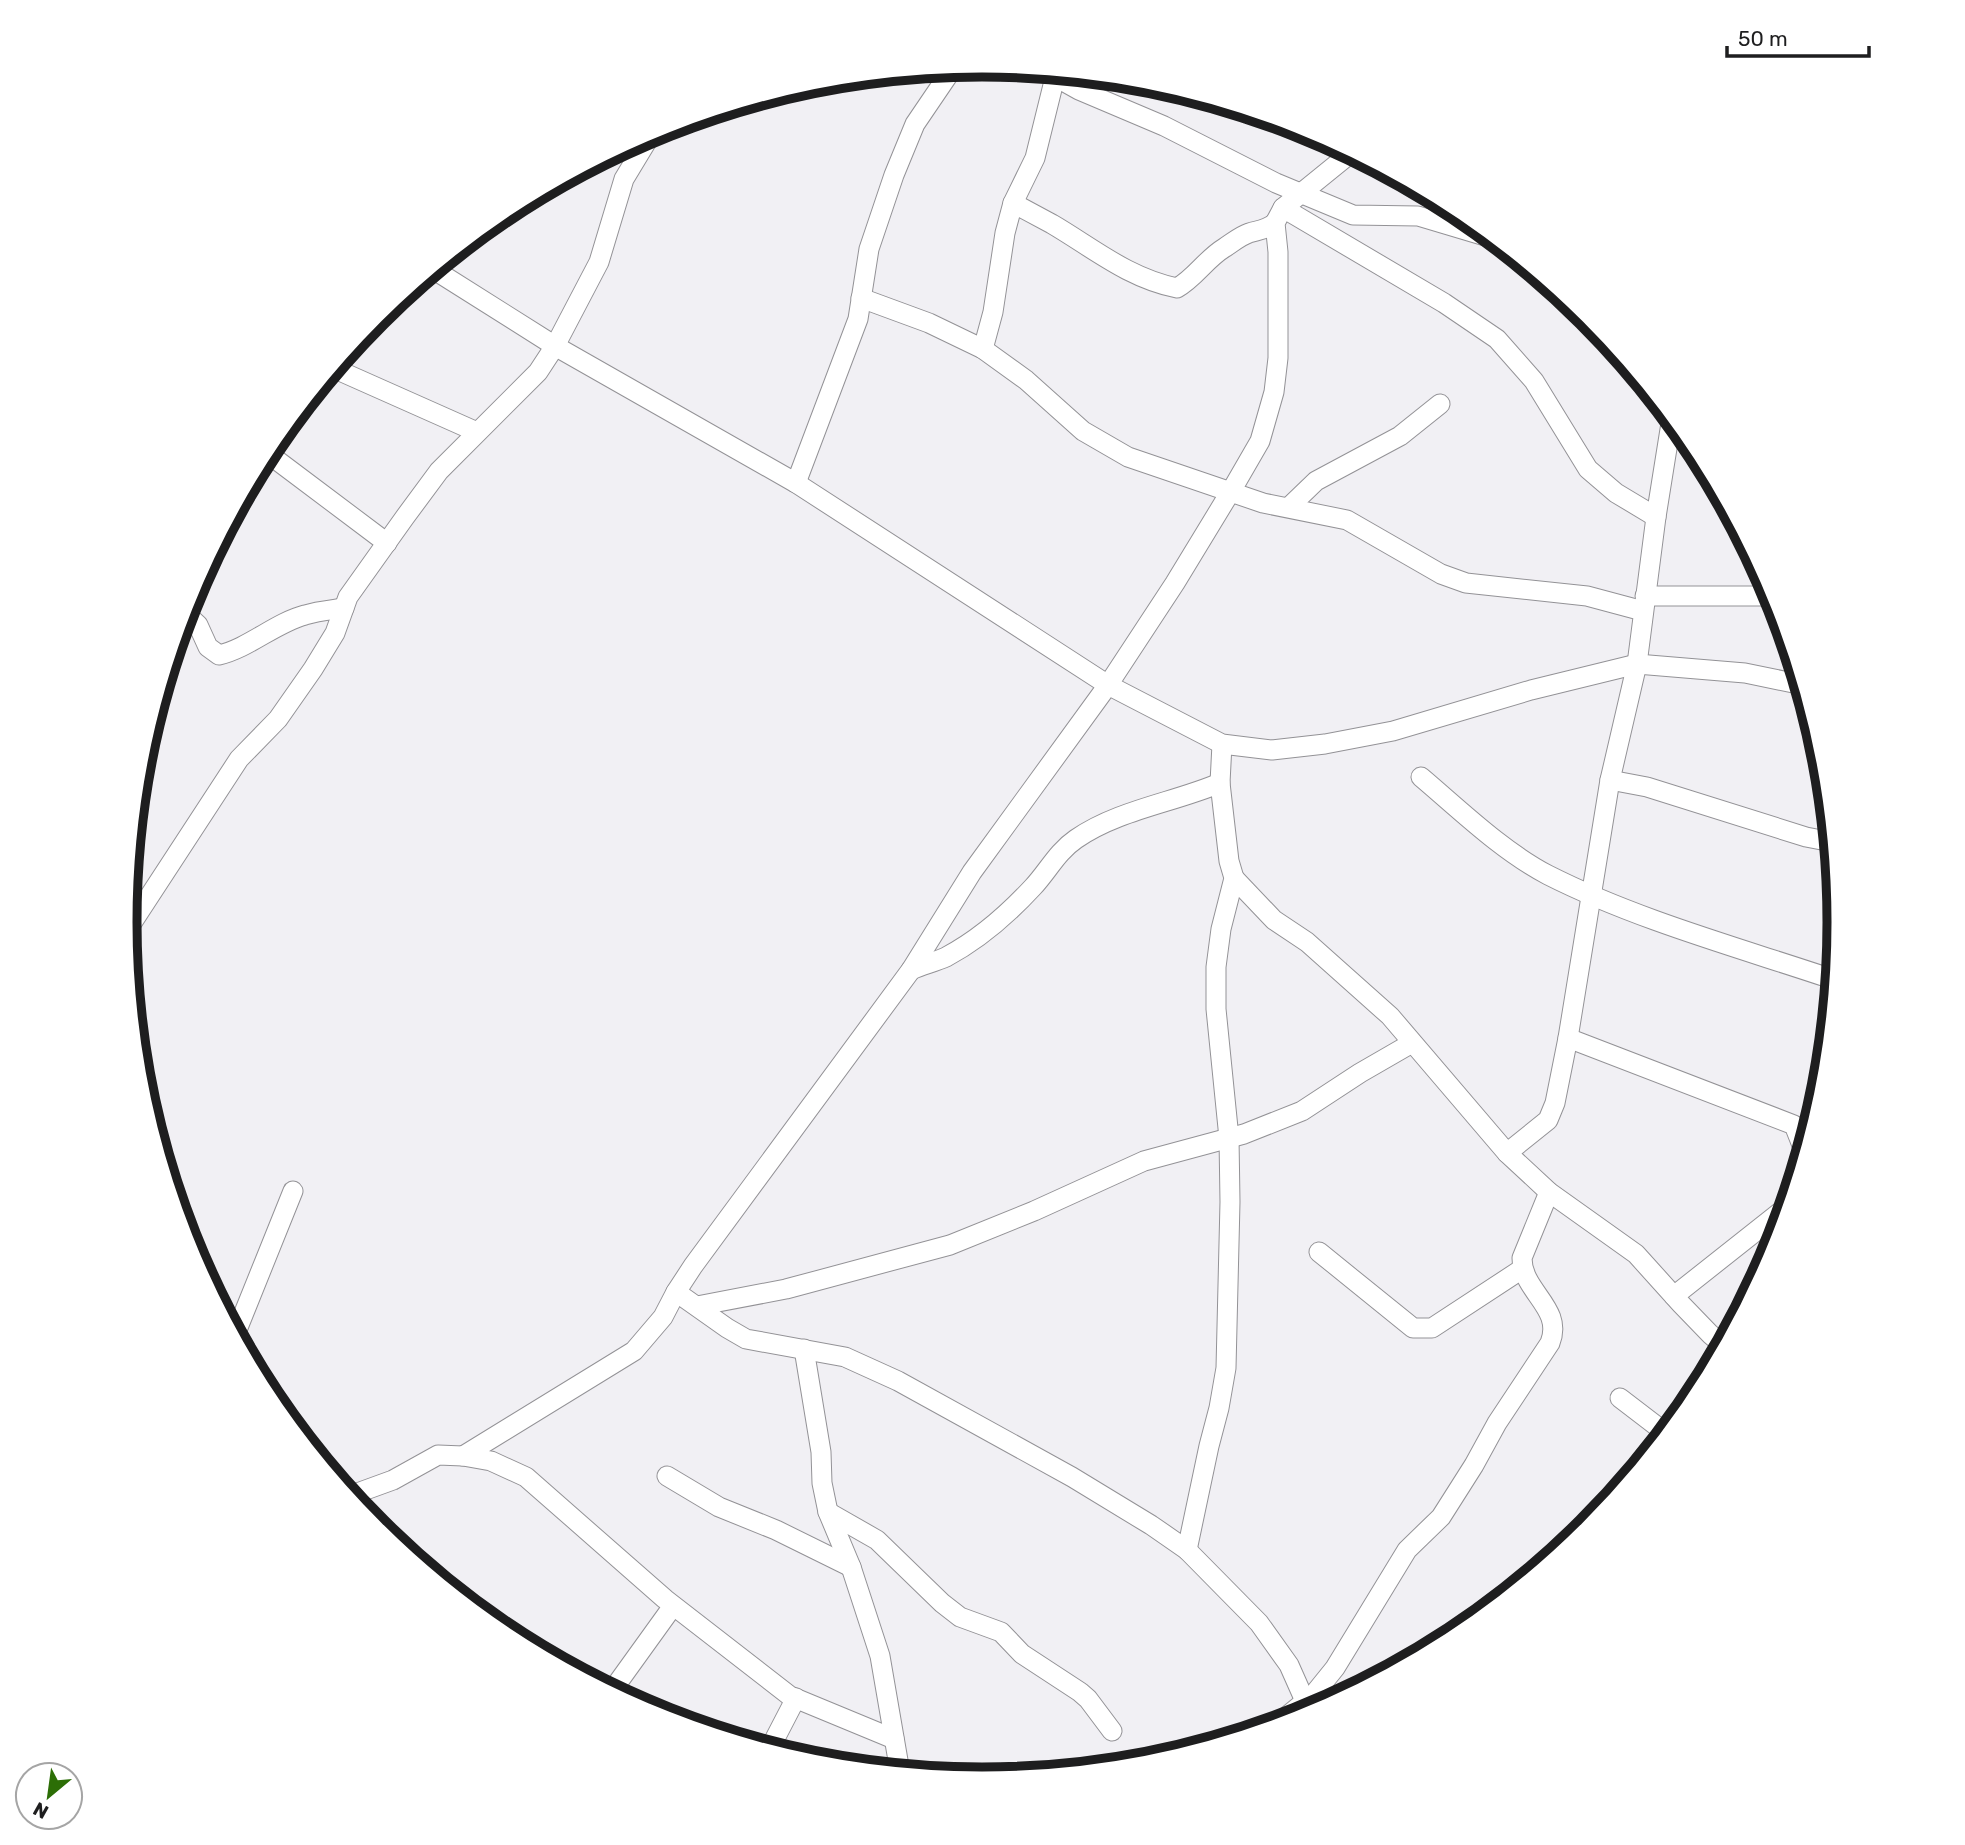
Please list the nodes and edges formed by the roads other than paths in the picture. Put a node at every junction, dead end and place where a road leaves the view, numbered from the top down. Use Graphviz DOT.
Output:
graph roads {
  1 [pos="946,78"];
  2 [pos="1049,80"];
  3 [pos="1063,81"];
  4 [pos="630,154"];
  5 [pos="1344,159"];
  6 [pos="1301,194"];
  7 [pos="1013,203"];
  8 [pos="1279,216"];
  9 [pos="1468,231"];
  10 [pos="441,274"];
  11 [pos="861,298"];
  12 [pos="555,346"];
  13 [pos="984,349"];
  14 [pos="341,372"];
  15 [pos="1440,404"];
  16 [pos="1670,431"];
  17 [pos="477,432"];
  18 [pos="275,459"];
  19 [pos="796,483"];
  20 [pos="1230,492"];
  21 [pos="1289,507"];
  22 [pos="1656,517"];
  23 [pos="387,542"];
  24 [pos="1763,597"];
  25 [pos="1644,604"];
  26 [pos="344,608"];
  27 [pos="193,620"];
  28 [pos="1637,664"];
  29 [pos="1793,683"];
  30 [pos="1108,685"];
  31 [pos="1222,744"];
  32 [pos="1421,777"];
  33 [pos="1610,780"];
  34 [pos="1220,783"];
  35 [pos="1824,840"];
  36 [pos="1234,878"];
  37 [pos="1592,894"];
  38 [pos="138,906"];
  39 [pos="911,970"];
  40 [pos="1826,977"];
  41 [pos="1568,1038"];
  42 [pos="1412,1043"];
  43 [pos="1229,1138"];
  44 [pos="1799,1139"];
  45 [pos="1507,1153"];
  46 [pos="293,1191"];
  47 [pos="1549,1192"];
  48 [pos="1775,1216"];
  49 [pos="1319,1252"];
  50 [pos="1522,1269"];
  51 [pos="676,1292"];
  52 [pos="1674,1296"];
  53 [pos="697,1306"];
  54 [pos="239,1325"];
  55 [pos="1717,1340"];
  56 [pos="804,1349"];
  57 [pos="1620,1398"];
  58 [pos="1659,1428"];
  59 [pos="463,1456"];
  60 [pos="667,1476"];
  61 [pos="357,1490"];
  62 [pos="828,1512"];
  63 [pos="1187,1550"];
  64 [pos="851,1567"];
  65 [pos="673,1606"];
  66 [pos="617,1685"];
  67 [pos="796,1698"];
  68 [pos="1312,1701"];
  69 [pos="1309,1703"];
  70 [pos="1112,1731"];
  71 [pos="894,1739"];
  72 [pos="774,1741"];
  73 [pos="898,1763"];
  1 -- 11 [label="street"];
  2 -- 7 [label="street"];
  3 -- 6 [label="street"];
  4 -- 12 [label="street"];
  5 -- 6 [label="street"];
  6 -- 8 [label="street"];
  6 -- 9 [label="street"];
  7 -- 8 [label="street"];
  7 -- 13 [label="street"];
  8 -- 20 [label="street"];
  8 -- 22 [label="street"];
  10 -- 12 [label="street"];
  11 -- 13 [label="street"];
  11 -- 19 [label="street"];
  12 -- 17 [label="street"];
  12 -- 19 [label="street"];
  13 -- 20 [label="street"];
  14 -- 17 [label="street"];
  15 -- 21 [label="street"];
  16 -- 22 [label="street"];
  17 -- 23 [label="street"];
  18 -- 23 [label="street"];
  19 -- 30 [label="street"];
  20 -- 21 [label="street"];
  20 -- 30 [label="street"];
  21 -- 25 [label="street"];
  22 -- 25 [label="street"];
  23 -- 26 [label="street"];
  24 -- 25 [label="street"];
  25 -- 28 [label="street"];
  26 -- 27 [label="street"];
  26 -- 38 [label="street"];
  28 -- 29 [label="street"];
  28 -- 31 [label="street"];
  28 -- 33 [label="street"];
  30 -- 31 [label="street"];
  30 -- 39 [label="street"];
  31 -- 34 [label="street"];
  32 -- 37 [label="street"];
  33 -- 35 [label="street"];
  33 -- 37 [label="street"];
  34 -- 36 [label="street"];
  34 -- 39 [label="street"];
  36 -- 42 [label="street"];
  36 -- 43 [label="street"];
  37 -- 40 [label="street"];
  37 -- 41 [label="street"];
  39 -- 51 [label="street"];
  41 -- 44 [label="street"];
  41 -- 45 [label="street"];
  42 -- 43 [label="street"];
  42 -- 45 [label="street"];
  43 -- 53 [label="street"];
  43 -- 63 [label="street"];
  45 -- 47 [label="street"];
  46 -- 54 [label="street"];
  47 -- 50 [label="street"];
  47 -- 52 [label="street"];
  48 -- 52 [label="street"];
  49 -- 50 [label="street"];
  50 -- 68 [label="street"];
  51 -- 53 [label="street"];
  51 -- 59 [label="street"];
  52 -- 55 [label="street"];
  53 -- 56 [label="street"];
  56 -- 62 [label="street"];
  56 -- 63 [label="street"];
  57 -- 58 [label="street"];
  59 -- 61 [label="street"];
  59 -- 65 [label="street"];
  60 -- 64 [label="street"];
  62 -- 64 [label="street"];
  62 -- 70 [label="street"];
  63 -- 69 [label="street"];
  64 -- 71 [label="street"];
  65 -- 66 [label="street"];
  65 -- 67 [label="street"];
  67 -- 71 [label="street"];
  67 -- 72 [label="street"];
  71 -- 73 [label="street"];
}
